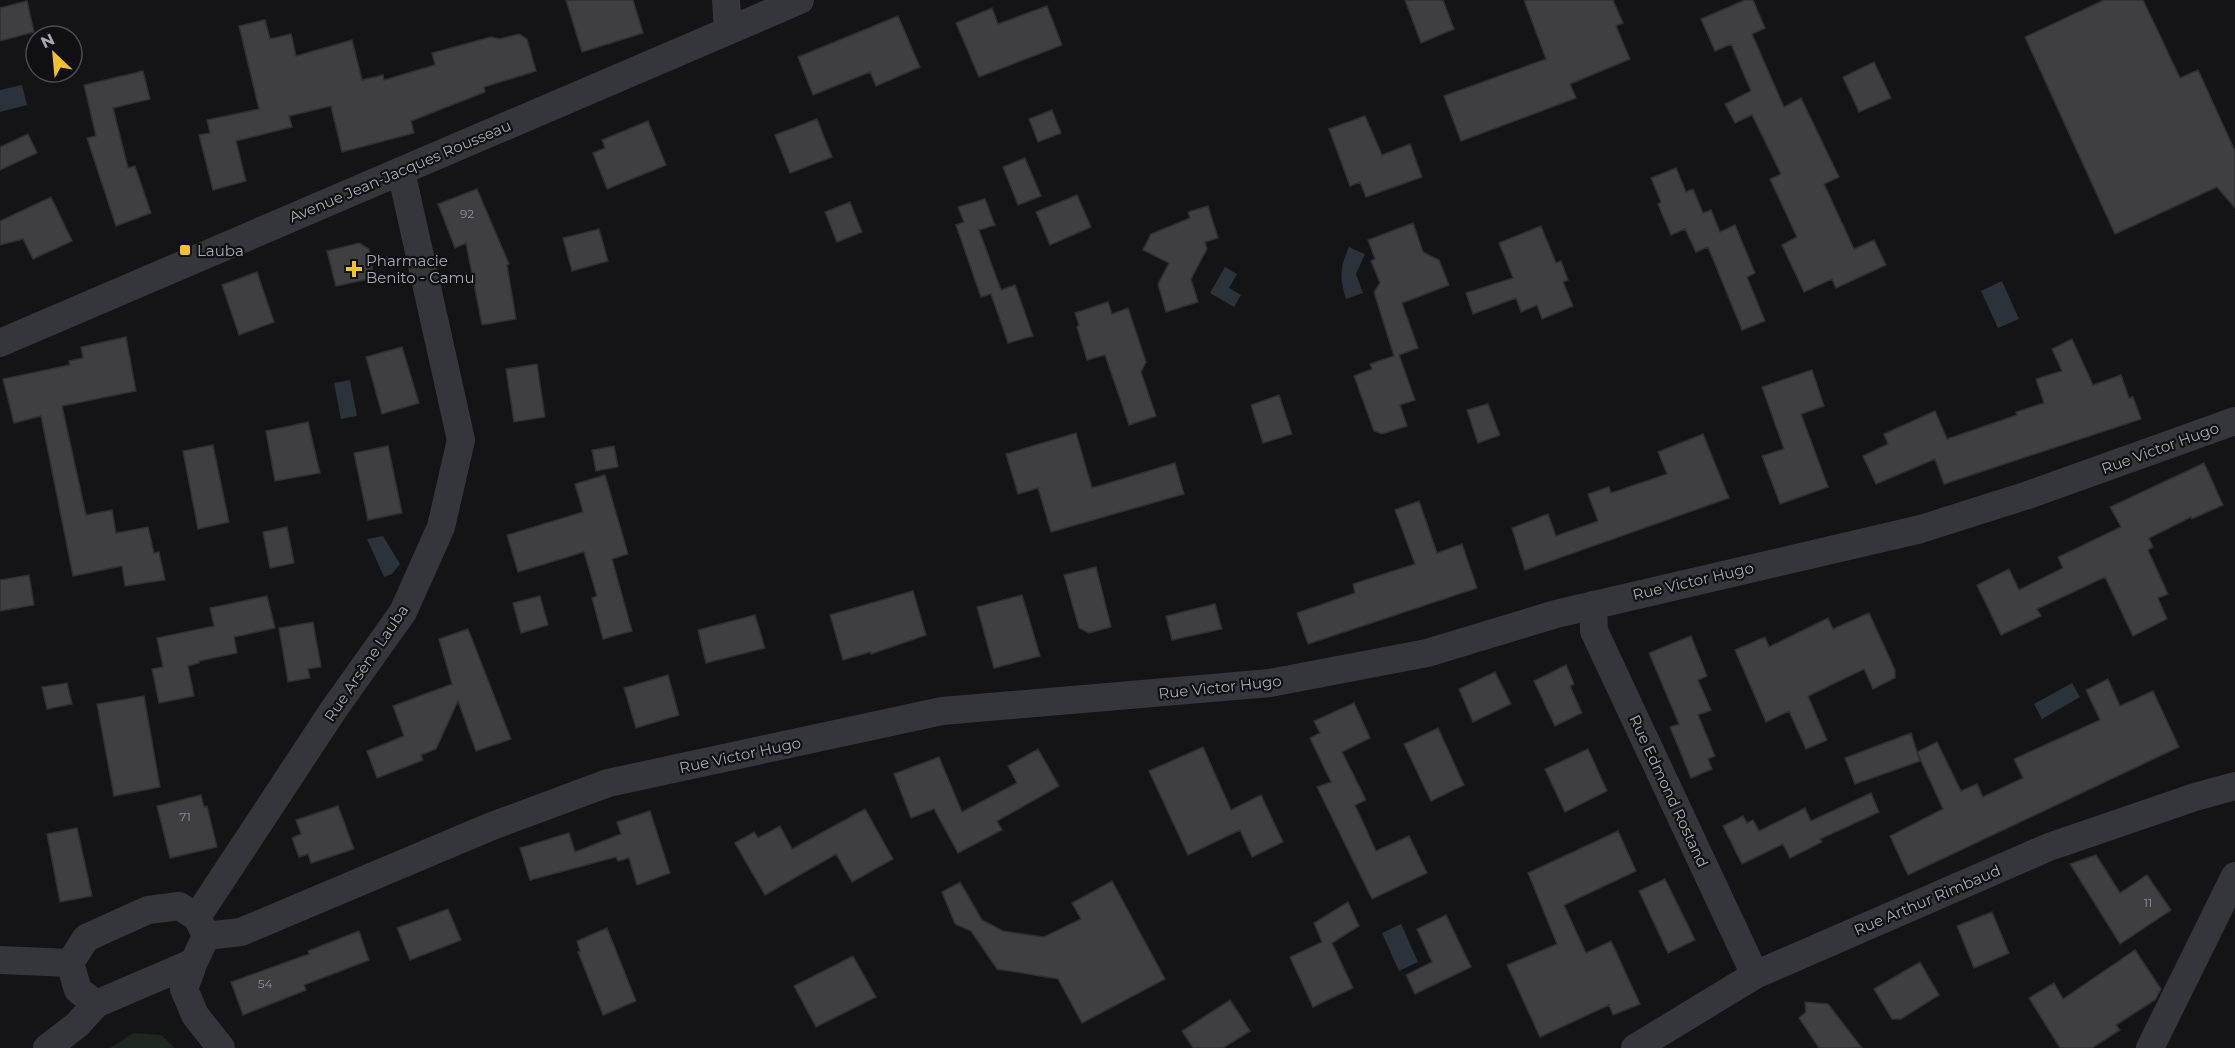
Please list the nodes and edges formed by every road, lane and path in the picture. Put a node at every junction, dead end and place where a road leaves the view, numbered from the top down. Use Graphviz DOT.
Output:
graph roads {
  1 [pos="726,0"];
  2 [pos="800,0"];
  3 [pos="728,30"];
  4 [pos="401,171"];
  5 [pos="0,343"];
  6 [pos="2235,421"];
  7 [pos="1593,605"];
  8 [pos="2235,786"];
  9 [pos="2235,876"];
  10 [pos="202,926"];
  11 [pos="0,960"];
  12 [pos="194,962"];
  13 [pos="70,963"];
  14 [pos="1755,975"];
  15 [pos="96,1004"];
  16 [pos="47,1048"];
  17 [pos="221,1048"];
  18 [pos="1635,1048"];
  19 [pos="2150,1048"];
  1 -- 3 [label="street"];
  2 -- 3 [label="street, Avenue Jean-Jacques Rousseau"];
  3 -- 4 [label="street, Avenue Jean-Jacques Rousseau"];
  4 -- 5 [label="street, Avenue Jean-Jacques Rousseau"];
  4 -- 10 [label="street, Rue Arsène Lauba"];
  6 -- 7 [label="street, Rue Victor Hugo"];
  7 -- 10 [label="street, Rue Victor Hugo"];
  7 -- 14 [label="street, Rue Edmond Rostand"];
  8 -- 14 [label="street, Rue Arthur Rimbaud"];
  9 -- 19 [label="street"];
  10 -- 12 [label="street, Rue Arsène Lauba"];
  10 -- 13 [label="street"];
  11 -- 13 [label="street"];
  12 -- 15 [label="street"];
  12 -- 17 [label="street, Rue Arsène Lauba"];
  13 -- 15 [label="street"];
  14 -- 18 [label="street, Rue Arthur Rimbaud"];
  15 -- 16 [label="street"];
}
